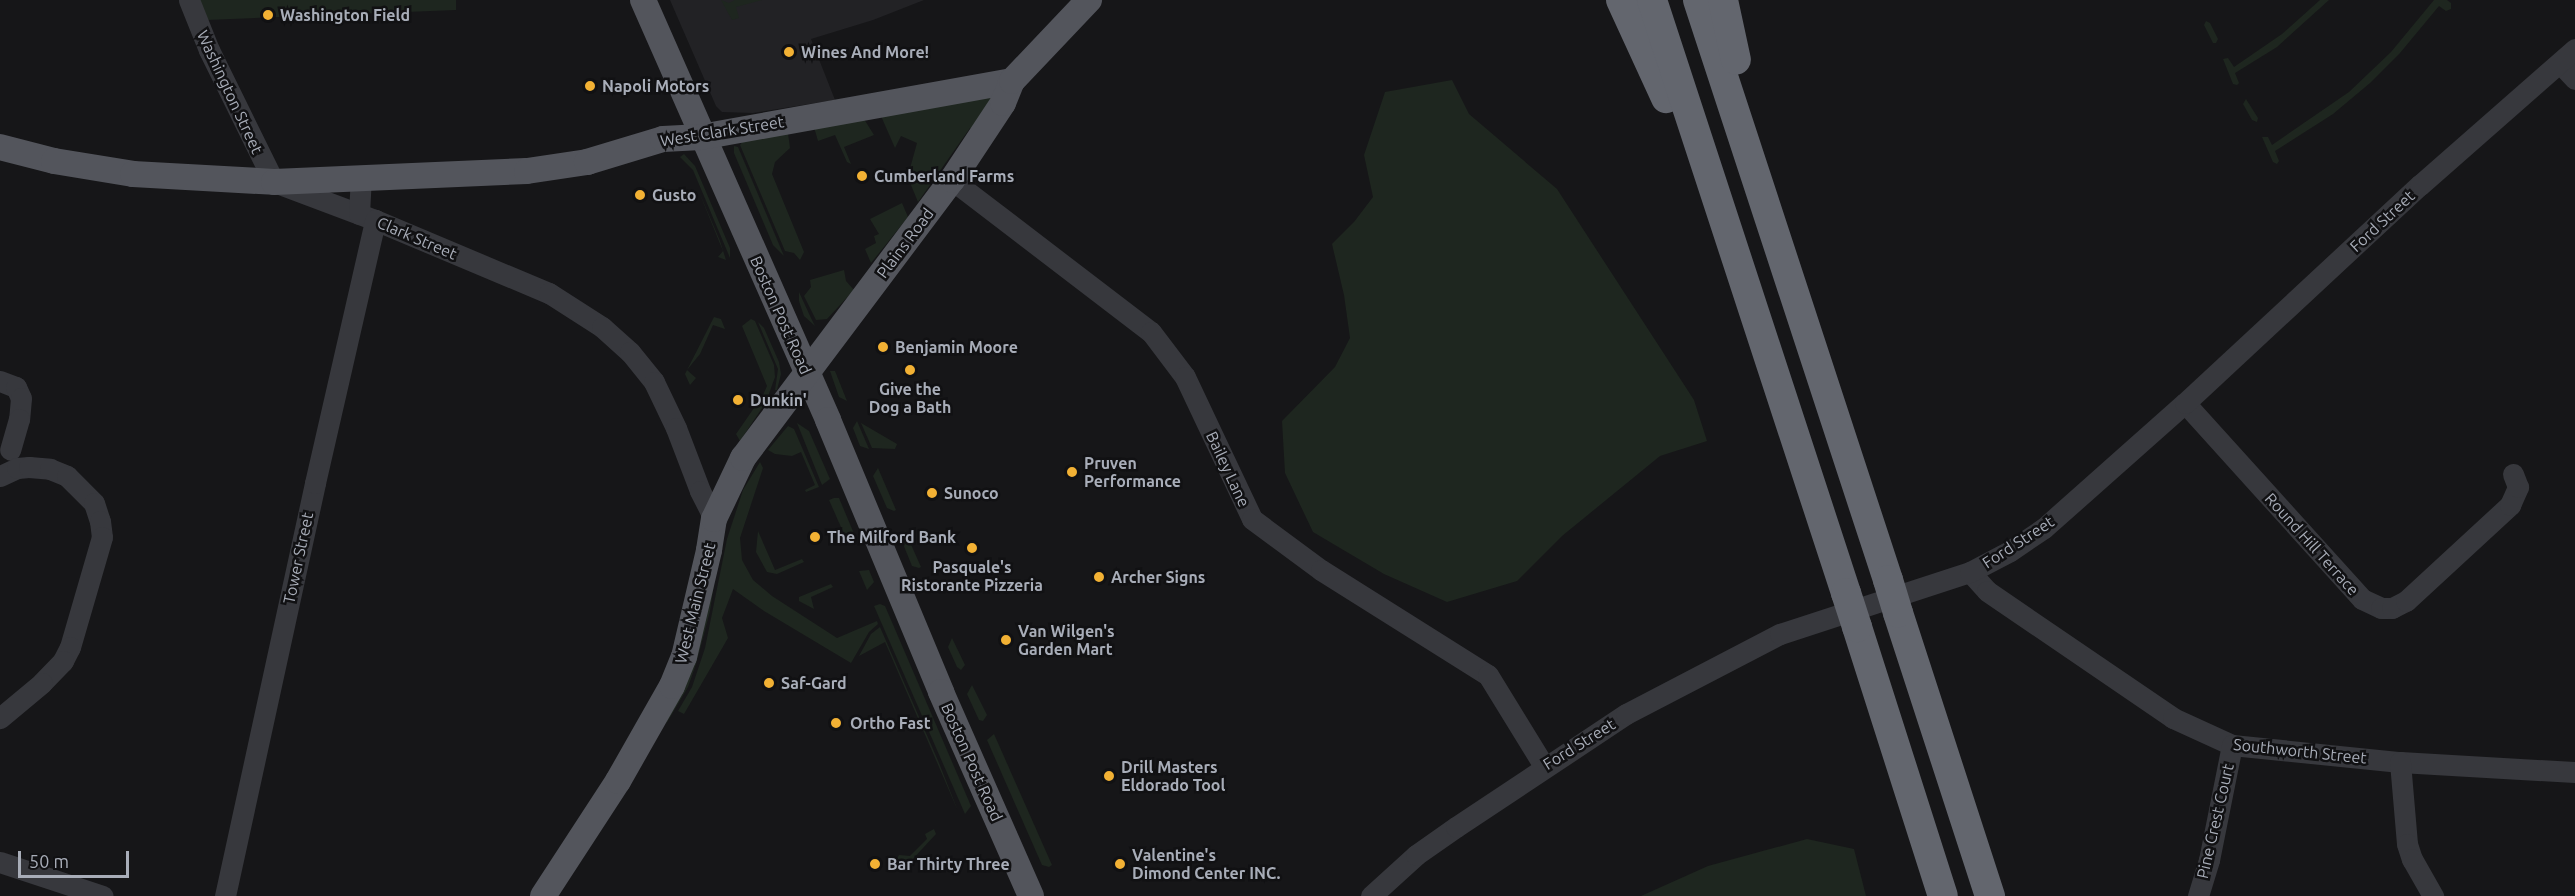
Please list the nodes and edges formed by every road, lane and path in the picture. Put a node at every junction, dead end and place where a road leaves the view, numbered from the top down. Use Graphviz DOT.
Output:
graph roads {
  1 [pos="189,0"];
  2 [pos="643,0"];
  3 [pos="1089,0"];
  4 [pos="1621,0"];
  5 [pos="1652,0"];
  6 [pos="1698,0"];
  7 [pos="1723,0"];
  8 [pos="2568,56"];
  9 [pos="2575,79"];
  10 [pos="1012,81"];
  11 [pos="701,137"];
  12 [pos="0,147"];
  13 [pos="361,177"];
  14 [pos="952,180"];
  15 [pos="274,182"];
  16 [pos="367,218"];
  17 [pos="1774,230"];
  18 [pos="1737,257"];
  19 [pos="807,372"];
  20 [pos="0,381"];
  21 [pos="2185,403"];
  22 [pos="7,459"];
  23 [pos="2513,474"];
  24 [pos="714,519"];
  25 [pos="1970,572"];
  26 [pos="0,718"];
  27 [pos="2232,745"];
  28 [pos="2400,762"];
  29 [pos="1544,766"];
  30 [pos="2575,772"];
  31 [pos="0,862"];
  32 [pos="103,896"];
  33 [pos="225,896"];
  34 [pos="543,896"];
  35 [pos="1031,896"];
  36 [pos="1371,896"];
  37 [pos="1943,896"];
  38 [pos="1990,896"];
  39 [pos="2198,896"];
  40 [pos="2433,896"];
  1 -- 15 [label="street, Washington Street"];
  2 -- 11 [label="main road, Boston Post Road"];
  3 -- 10 [label="main road, Plains Road"];
  4 -- 18 [label="highway"];
  5 -- 18 [label="highway"];
  6 -- 17 [label="highway"];
  7 -- 17 [label="highway"];
  8 -- 9 [label="street"];
  8 -- 21 [label="street, Ford Street"];
  10 -- 11 [label="main road, West Clark Street"];
  10 -- 14 [label="main road, Plains Road"];
  11 -- 13 [label="main road, West Clark Street"];
  11 -- 19 [label="main road, Boston Post Road"];
  12 -- 15 [label="main road, Clark Street"];
  13 -- 15 [label="main road, West Clark Street"];
  13 -- 16 [label="street"];
  14 -- 19 [label="main road, Plains Road"];
  14 -- 29 [label="street, Bailey Lane"];
  15 -- 16 [label="street, Clark Street"];
  16 -- 24 [label="street, Clark Street"];
  16 -- 33 [label="street, Tower Street"];
  17 -- 38 [label="highway, bridge"];
  18 -- 37 [label="highway, bridge"];
  19 -- 24 [label="main road, West Main Street"];
  19 -- 35 [label="main road, Boston Post Road"];
  20 -- 22 [label="street"];
  21 -- 23 [label="street, Round Hill Terrace"];
  21 -- 25 [label="street, Ford Street"];
  22 -- 26 [label="street"];
  24 -- 34 [label="main road, West Main Street"];
  25 -- 27 [label="street, Southworth Street"];
  25 -- 29 [label="street, Ford Street"];
  27 -- 28 [label="street, Southworth Street"];
  27 -- 39 [label="street, Pine Crest Court"];
  28 -- 30 [label="street, Southworth Street"];
  28 -- 40 [label="street"];
  29 -- 36 [label="street, Ford Street"];
  31 -- 32 [label="street"];
}
